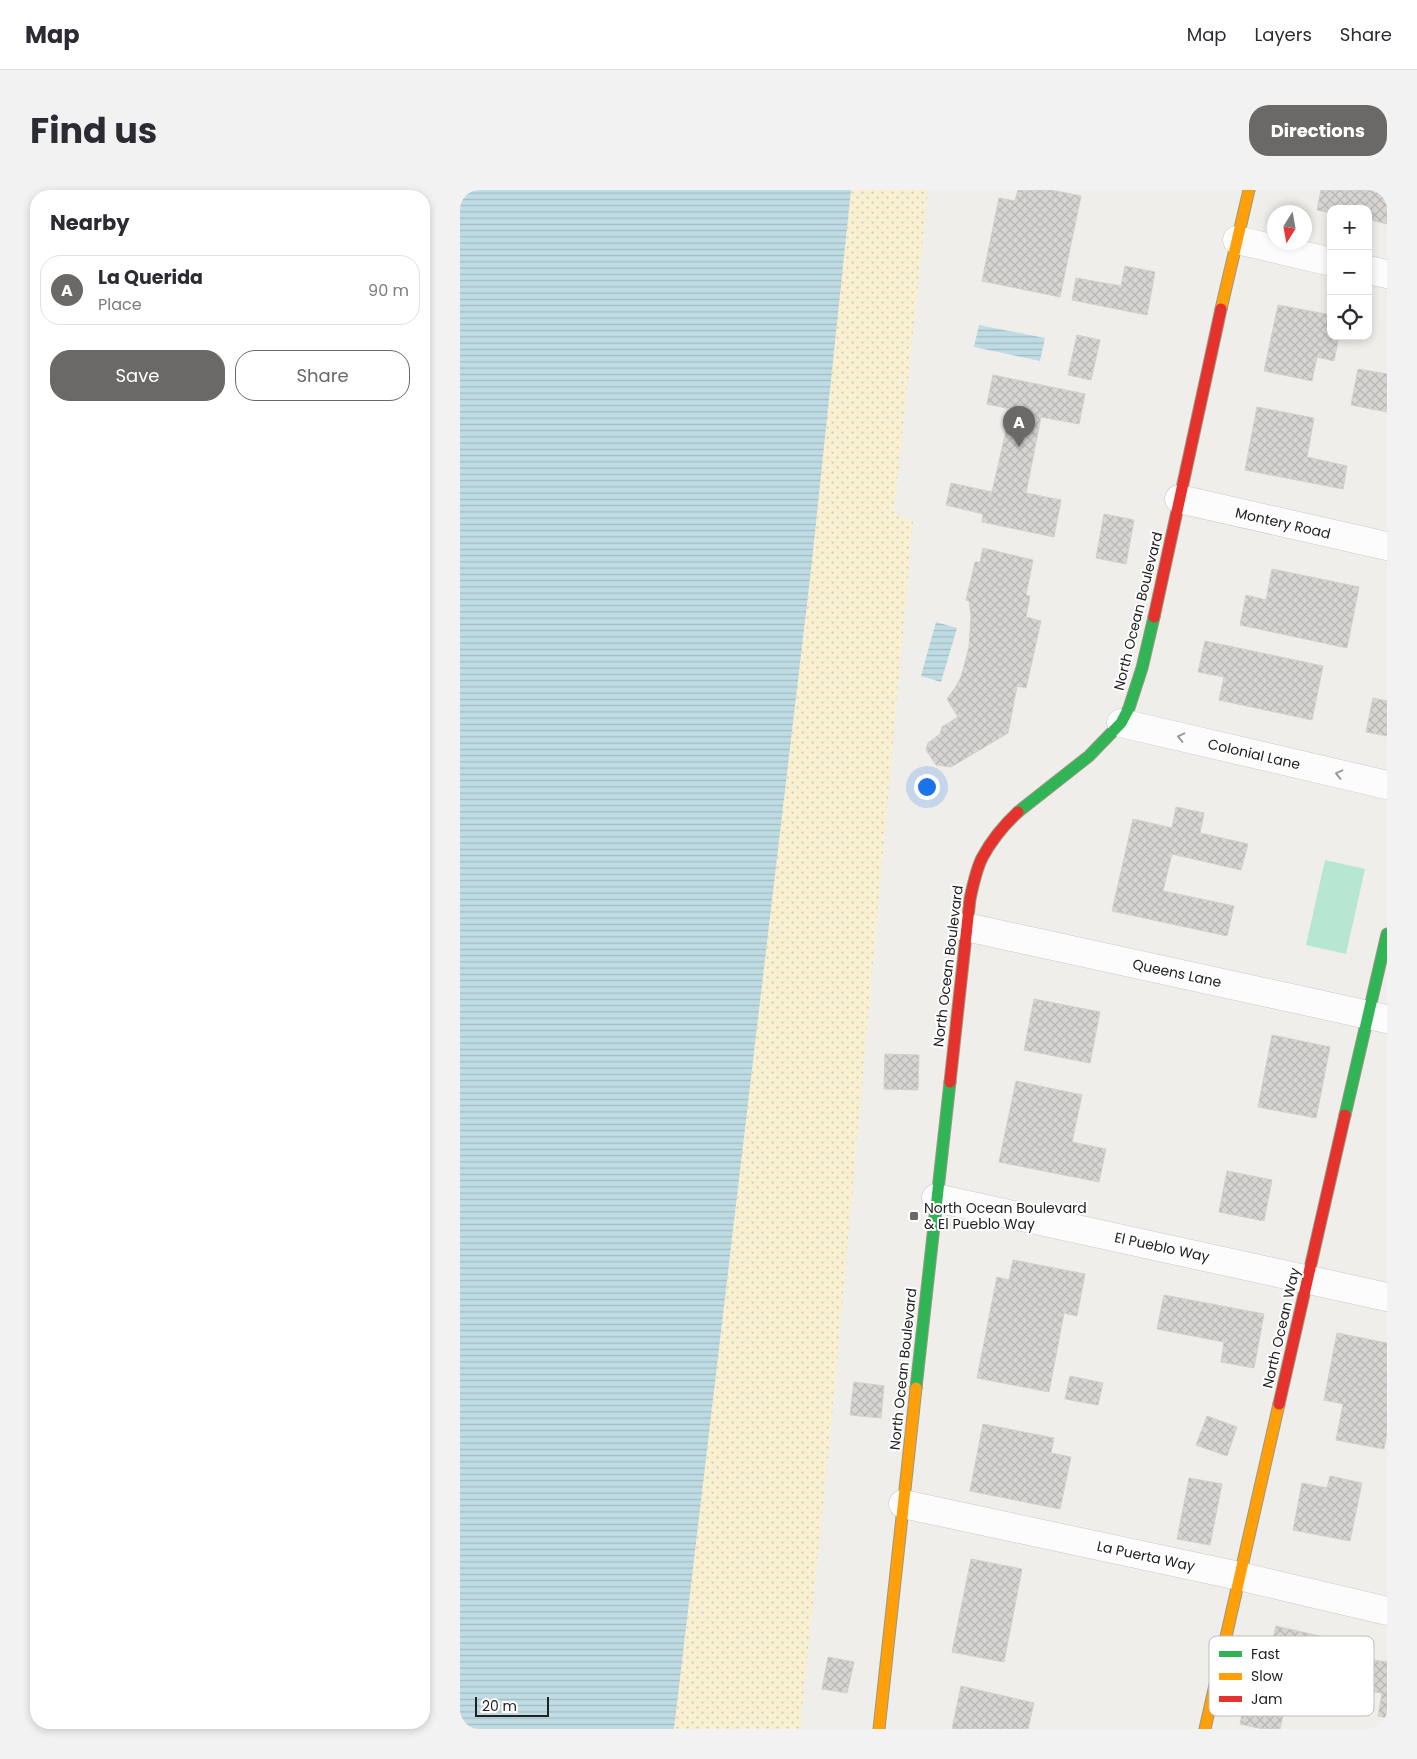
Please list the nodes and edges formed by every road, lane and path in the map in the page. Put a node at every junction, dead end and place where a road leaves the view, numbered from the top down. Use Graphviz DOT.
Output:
graph roads {
  1 [pos="1249,190"];
  2 [pos="1237,240"];
  3 [pos="1327,261"];
  4 [pos="1372,271"];
  5 [pos="1387,274"];
  6 [pos="1179,499"];
  7 [pos="1387,546"];
  8 [pos="1121,723"];
  9 [pos="1387,784"];
  10 [pos="966,927"];
  11 [pos="1387,934"];
  12 [pos="1378,1017"];
  13 [pos="936,1198"];
  14 [pos="1308,1278"];
  15 [pos="1387,1297"];
  16 [pos="903,1504"];
  17 [pos="1239,1576"];
  18 [pos="1387,1611"];
  19 [pos="1225,1636"];
  20 [pos="1209,1707"];
  21 [pos="879,1729"];
  22 [pos="1204,1729"];
  1 -- 2 [label="street, North Ocean Boulevard"];
  2 -- 3 [label="street"];
  2 -- 6 [label="street, North Ocean Boulevard"];
  4 -- 5 [label="street"];
  6 -- 7 [label="street, Montery Road"];
  6 -- 8 [label="street, North Ocean Boulevard"];
  9 -- 8 [label="street, Colonial Lane, one-way"];
  8 -- 10 [label="street, North Ocean Boulevard"];
  10 -- 12 [label="street, Queens Lane"];
  10 -- 13 [label="street, North Ocean Boulevard"];
  11 -- 12 [label="street, North Ocean Way"];
  12 -- 14 [label="street, North Ocean Way"];
  13 -- 14 [label="street, El Pueblo Way"];
  13 -- 16 [label="street, North Ocean Boulevard"];
  14 -- 15 [label="street, El Pueblo Way"];
  14 -- 17 [label="street, North Ocean Way"];
  16 -- 17 [label="street, La Puerta Way"];
  16 -- 21 [label="street, North Ocean Boulevard"];
  17 -- 18 [label="street, La Puerta Way"];
  17 -- 19 [label="street, North Ocean Way"];
  20 -- 22 [label="street, North Ocean Way"];
}
